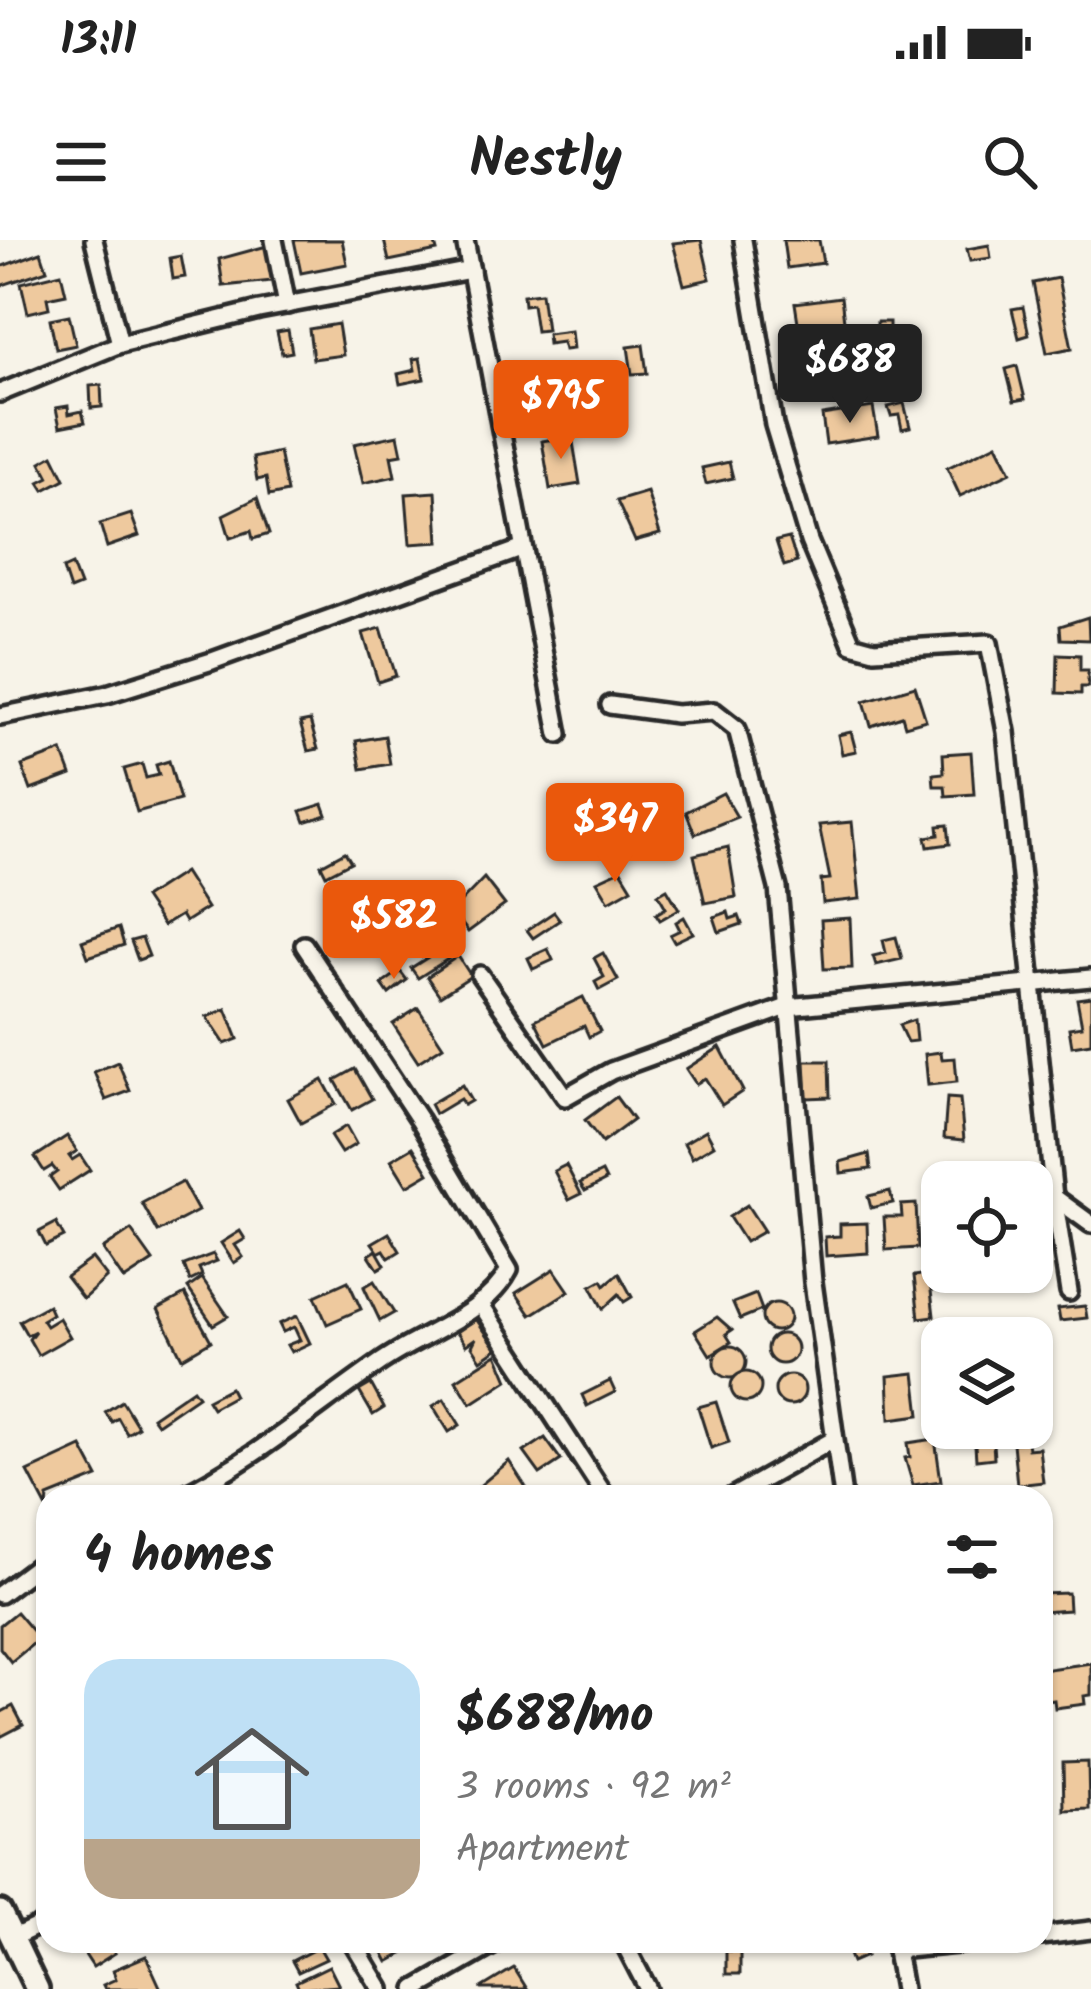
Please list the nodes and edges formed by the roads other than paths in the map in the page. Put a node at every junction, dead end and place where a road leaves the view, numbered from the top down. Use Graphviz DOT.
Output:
graph roads {
  1 [pos="94,240"];
  2 [pos="274,240"];
  3 [pos="465,240"];
  4 [pos="743,240"];
  5 [pos="471,270"];
  6 [pos="287,305"];
  7 [pos="120,344"];
  8 [pos="0,393"];
  9 [pos="521,549"];
  10 [pos="610,705"];
  11 [pos="0,716"];
  12 [pos="559,734"];
  13 [pos="304,945"];
  14 [pos="479,975"];
  15 [pos="1091,978"];
  16 [pos="1035,981"];
  17 [pos="787,1006"];
  18 [pos="1054,1197"];
  19 [pos="1091,1224"];
  20 [pos="1069,1292"];
  21 [pos="480,1303"];
  22 [pos="833,1440"];
  23 [pos="200,1485"];
  24 [pos="598,1485"];
  25 [pos="753,1485"];
  26 [pos="840,1485"];
  27 [pos="36,1567"];
  28 [pos="0,1594"];
  29 [pos="0,1912"];
  30 [pos="36,1927"];
  31 [pos="1091,1930"];
  32 [pos="1053,1935"];
  33 [pos="14,1937"];
  34 [pos="360,1953"];
  35 [pos="479,1953"];
  36 [pos="629,1953"];
  37 [pos="896,1953"];
  38 [pos="37,1989"];
  39 [pos="382,1989"];
  40 [pos="416,1989"];
  41 [pos="648,1989"];
  42 [pos="903,1989"];
  1 -- 7 [label="street"];
  2 -- 6 [label="street"];
  3 -- 5 [label="street"];
  4 -- 16 [label="street"];
  5 -- 6 [label="street"];
  5 -- 9 [label="street"];
  6 -- 7 [label="street"];
  7 -- 8 [label="street"];
  9 -- 11 [label="street"];
  9 -- 12 [label="street"];
  10 -- 17 [label="street"];
  13 -- 21 [label="street"];
  14 -- 17 [label="street"];
  15 -- 16 [label="street"];
  16 -- 17 [label="street"];
  16 -- 18 [label="street"];
  17 -- 22 [label="street"];
  18 -- 19 [label="street"];
  18 -- 20 [label="street"];
  21 -- 23 [label="street"];
  21 -- 24 [label="street"];
  22 -- 25 [label="street"];
  22 -- 26 [label="street"];
  27 -- 28 [label="street"];
  29 -- 33 [label="main road"];
  30 -- 33 [label="street"];
  31 -- 32 [label="street"];
  33 -- 38 [label="main road"];
  34 -- 39 [label="street"];
  35 -- 40 [label="street"];
  36 -- 41 [label="street"];
  37 -- 42 [label="street"];
}
